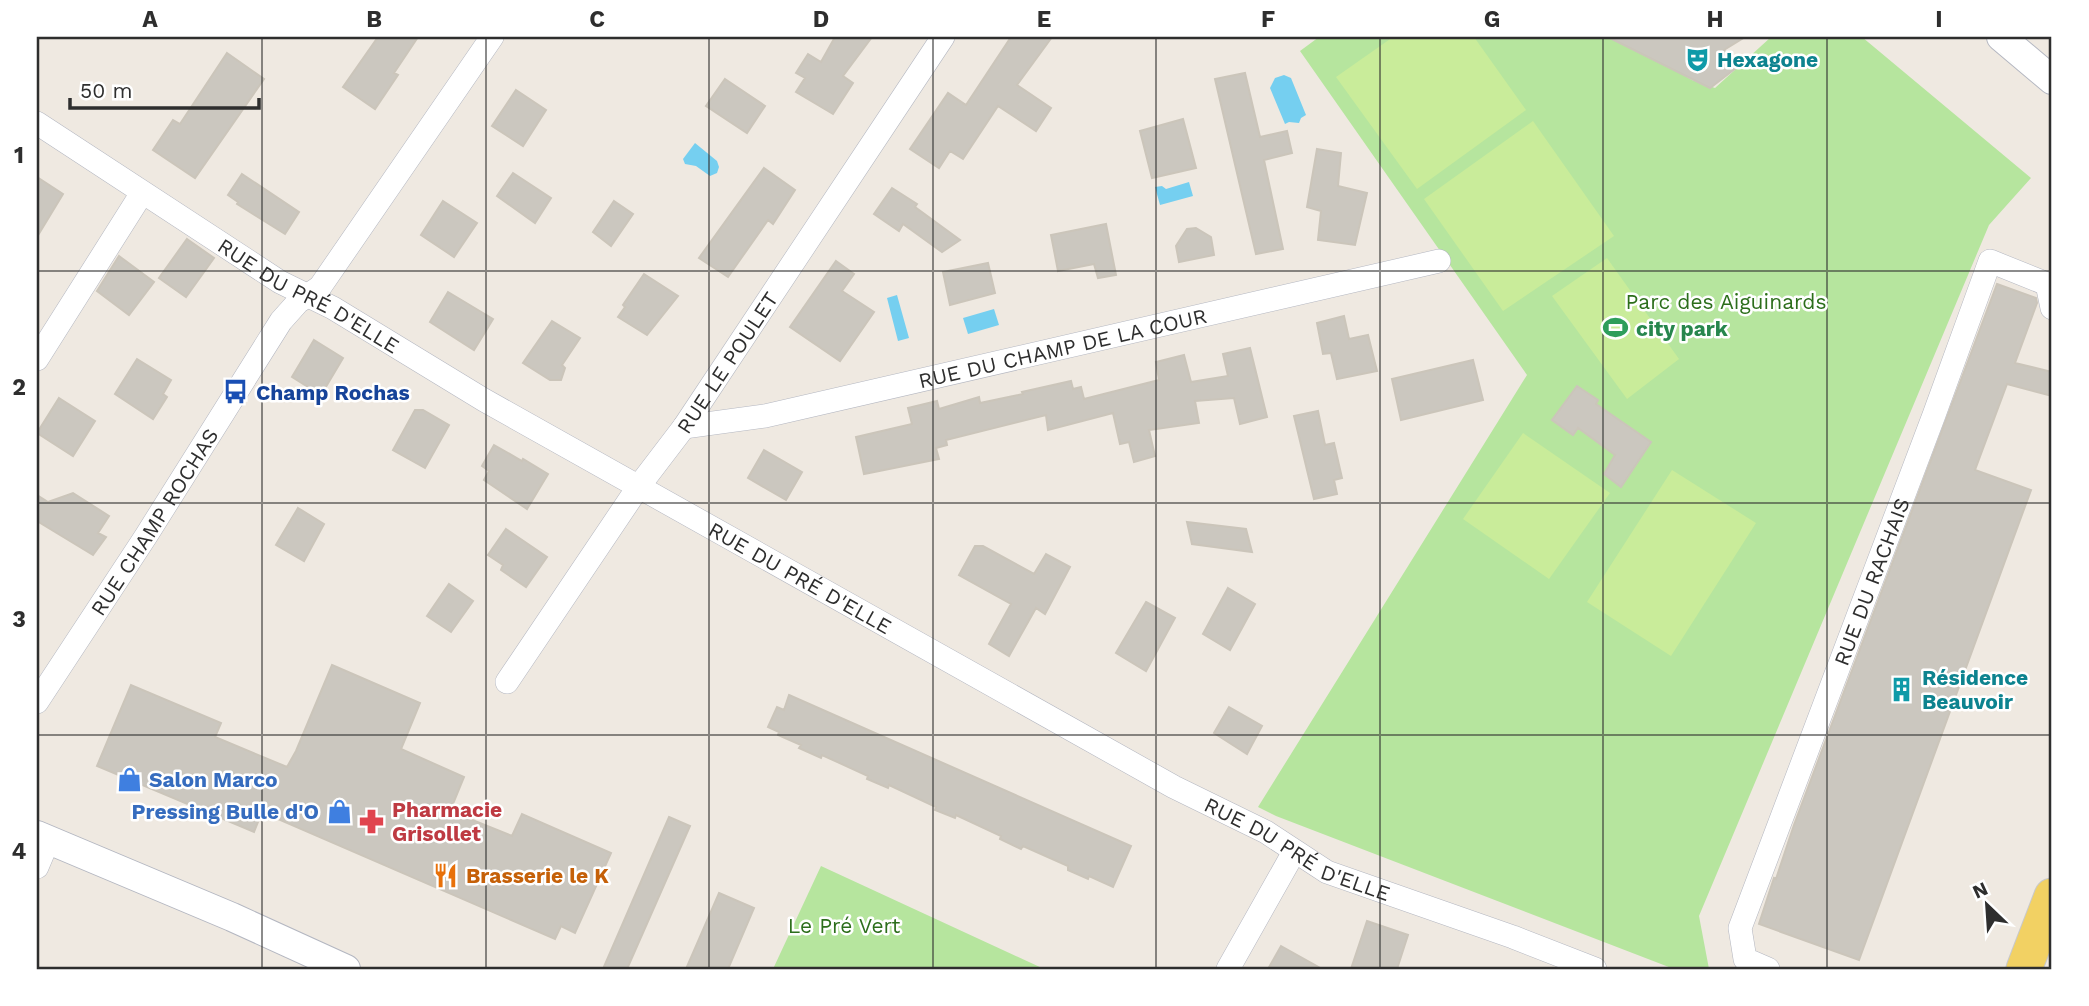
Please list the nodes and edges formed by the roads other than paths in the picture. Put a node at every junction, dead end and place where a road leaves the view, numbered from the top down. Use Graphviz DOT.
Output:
graph roads {
  1 [pos="492,37"];
  2 [pos="943,37"];
  3 [pos="2001,37"];
  4 [pos="2052,80"];
  5 [pos="37,123"];
  6 [pos="142,193"];
  7 [pos="1439,261"];
  8 [pos="308,294"];
  9 [pos="2052,308"];
  10 [pos="37,359"];
  11 [pos="684,427"];
  12 [pos="639,486"];
  13 [pos="507,682"];
  14 [pos="37,702"];
  15 [pos="42,838"];
  16 [pos="1294,852"];
  17 [pos="37,867"];
  18 [pos="2052,896"];
  19 [pos="346,969"];
  20 [pos="1228,969"];
  21 [pos="1595,969"];
  22 [pos="1768,969"];
  23 [pos="2024,969"];
  1 -- 8 [label="street, RUE CHAMP ROCHAS"];
  2 -- 11 [label="street, RUE LE POULET"];
  3 -- 4 [label="street"];
  5 -- 6 [label="street, RUE DU PRÉ D'ELLE"];
  6 -- 8 [label="street, RUE DU PRÉ D'ELLE"];
  6 -- 10 [label="street"];
  7 -- 11 [label="street, RUE DU CHAMP DE LA COUR"];
  8 -- 12 [label="street, RUE DU PRÉ D'ELLE"];
  8 -- 14 [label="street, RUE CHAMP ROCHAS"];
  9 -- 22 [label="street, RUE DU RACHAIS"];
  11 -- 12 [label="street, RUE LE POULET"];
  12 -- 13 [label="street, RUE LE POULET"];
  12 -- 16 [label="street, RUE DU PRÉ D'ELLE"];
  15 -- 17 [label="street"];
  15 -- 19 [label="street"];
  16 -- 20 [label="street"];
  16 -- 21 [label="street, RUE DU PRÉ D'ELLE"];
  18 -- 23 [label="main road"];
}
